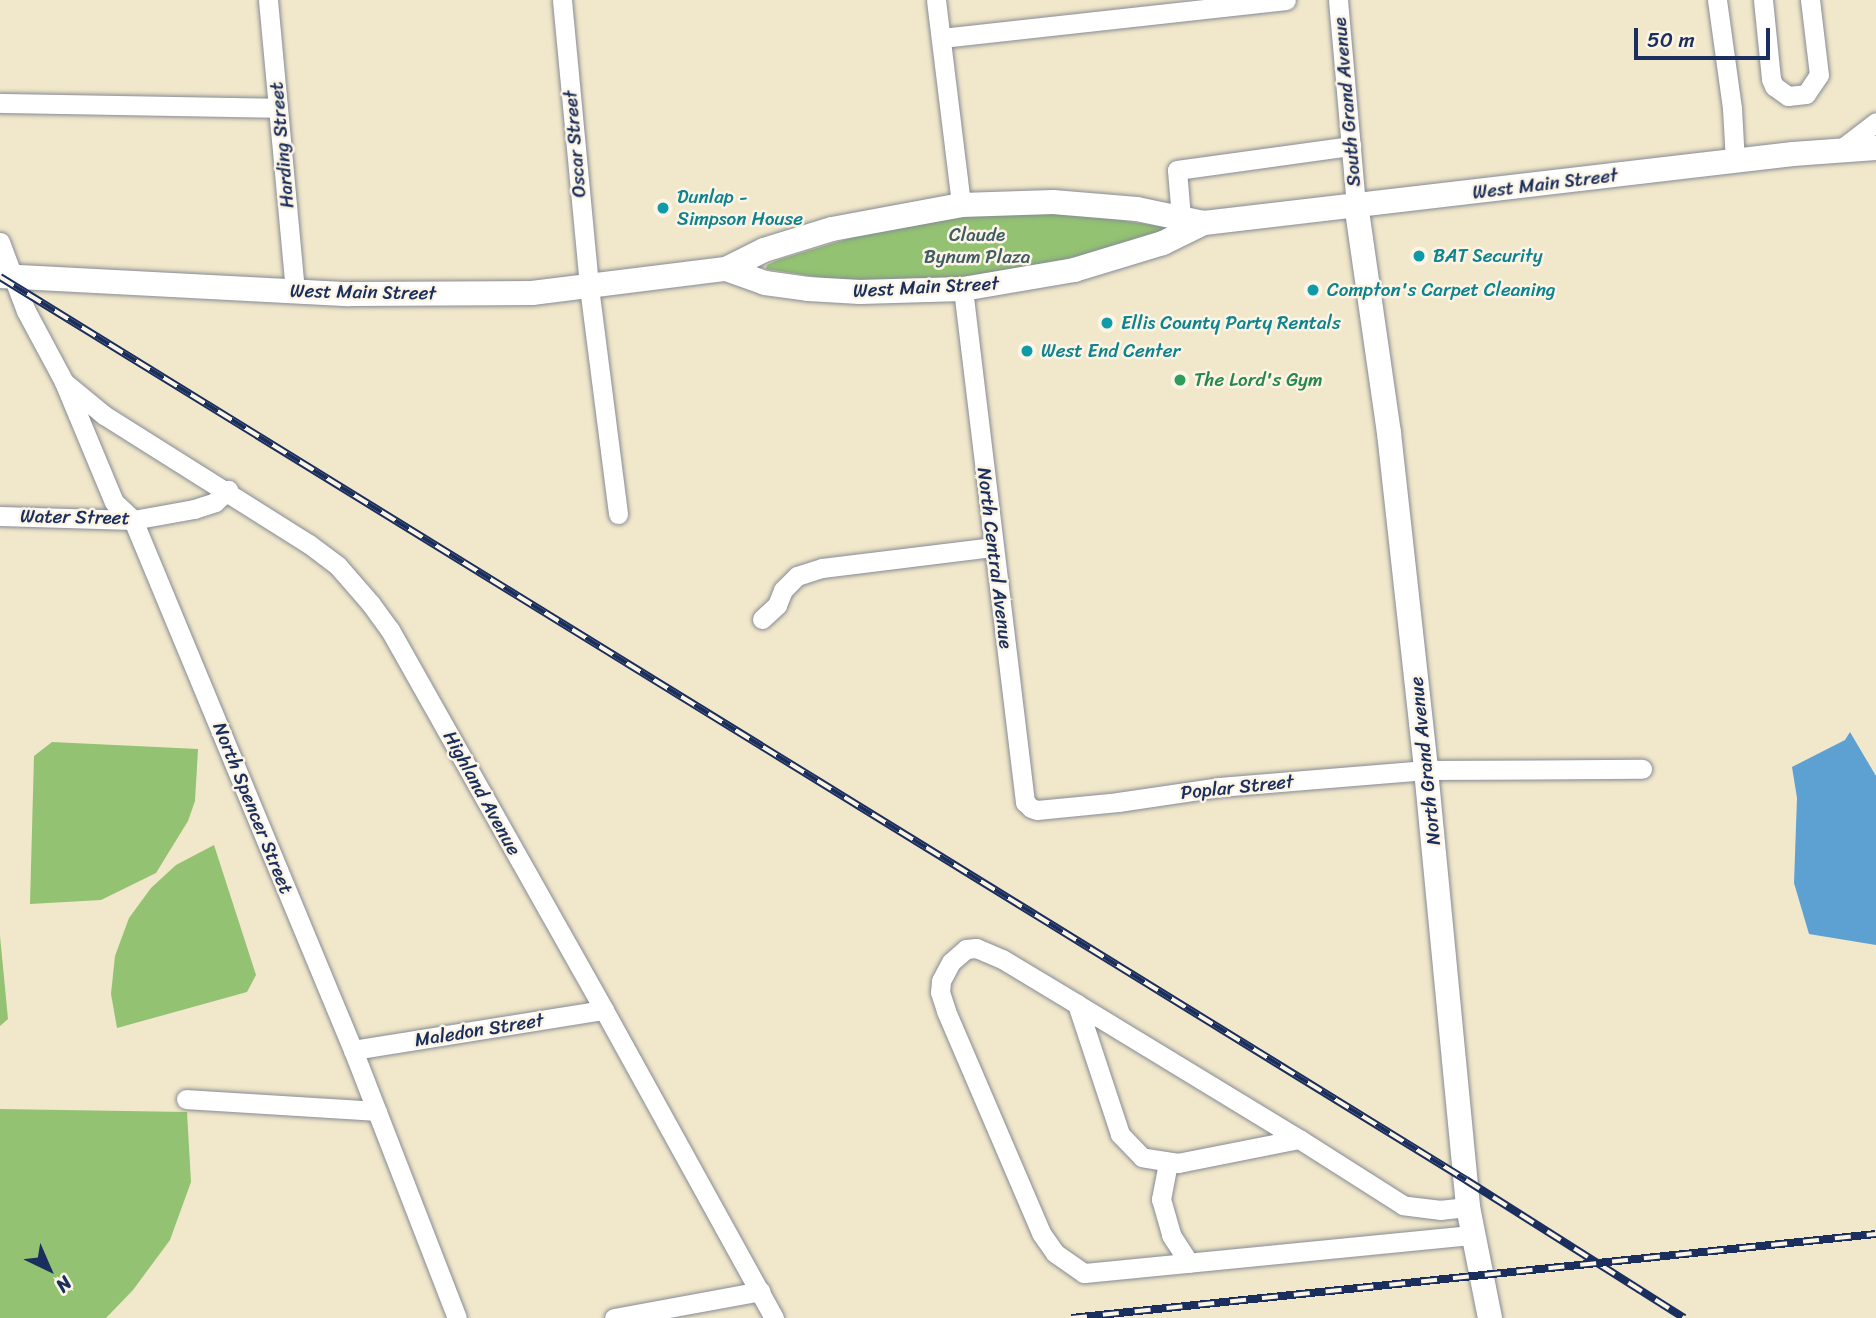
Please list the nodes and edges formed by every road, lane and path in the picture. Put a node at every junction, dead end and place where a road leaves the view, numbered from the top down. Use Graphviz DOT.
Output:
graph roads {
  1 [pos="268,0"];
  2 [pos="562,0"];
  3 [pos="936,0"];
  4 [pos="1286,0"];
  5 [pos="1338,0"];
  6 [pos="1717,0"];
  7 [pos="1763,0"];
  8 [pos="1810,0"];
  9 [pos="942,38"];
  10 [pos="0,103"];
  11 [pos="278,108"];
  12 [pos="1876,122"];
  13 [pos="1351,146"];
  14 [pos="1876,148"];
  15 [pos="1841,149"];
  16 [pos="1735,162"];
  17 [pos="1356,204"];
  18 [pos="961,205"];
  19 [pos="1193,220"];
  20 [pos="0,242"];
  21 [pos="726,269"];
  22 [pos="7,276"];
  23 [pos="589,287"];
  24 [pos="963,289"];
  25 [pos="295,290"];
  26 [pos="64,382"];
  27 [pos="228,490"];
  28 [pos="618,514"];
  29 [pos="0,516"];
  30 [pos="133,520"];
  31 [pos="994,547"];
  32 [pos="762,619"];
  33 [pos="1642,769"];
  34 [pos="1426,770"];
  35 [pos="1048,809"];
  36 [pos="1077,1004"];
  37 [pos="604,1010"];
  38 [pos="353,1050"];
  39 [pos="186,1099"];
  40 [pos="377,1111"];
  41 [pos="1299,1139"];
  42 [pos="1168,1163"];
  43 [pos="1468,1207"];
  44 [pos="1474,1235"];
  45 [pos="1189,1263"];
  46 [pos="761,1291"];
  47 [pos="457,1318"];
  48 [pos="614,1318"];
  49 [pos="774,1318"];
  50 [pos="1490,1318"];
  1 -- 11 [label="street, Harding Street"];
  2 -- 23 [label="street, Oscar Street"];
  3 -- 9 [label="street"];
  4 -- 9 [label="street"];
  5 -- 13 [label="street, South Grand Avenue"];
  6 -- 16 [label="street"];
  7 -- 8 [label="street"];
  9 -- 18 [label="street"];
  10 -- 11 [label="street"];
  11 -- 25 [label="street, Harding Street"];
  12 -- 15 [label="street"];
  13 -- 17 [label="street, South Grand Avenue"];
  13 -- 19 [label="street"];
  14 -- 15 [label="main road, West Main Street"];
  15 -- 16 [label="main road, West Main Street"];
  16 -- 17 [label="main road, West Main Street"];
  17 -- 19 [label="main road, West Main Street"];
  17 -- 34 [label="main road, North Grand Avenue"];
  18 -- 19 [label="main road, West Main Street"];
  18 -- 21 [label="main road, West Main Street"];
  19 -- 24 [label="main road, West Main Street"];
  20 -- 22 [label="street, North Spencer Street"];
  21 -- 23 [label="main road, West Main Street"];
  21 -- 24 [label="main road, West Main Street"];
  22 -- 25 [label="main road, West Main Street"];
  22 -- 26 [label="street, North Spencer Street"];
  23 -- 25 [label="main road, West Main Street"];
  23 -- 28 [label="street, Oscar Street"];
  24 -- 31 [label="street, North Central Avenue"];
  26 -- 27 [label="street, Highland Avenue"];
  26 -- 30 [label="street, North Spencer Street"];
  27 -- 30 [label="street, Water Street"];
  27 -- 37 [label="street, Highland Avenue"];
  29 -- 30 [label="street, Water Street"];
  30 -- 38 [label="street, North Spencer Street"];
  31 -- 32 [label="street"];
  31 -- 35 [label="street, North Central Avenue"];
  33 -- 34 [label="street, Poplar Street"];
  34 -- 35 [label="street, Poplar Street"];
  34 -- 43 [label="main road, North Grand Avenue"];
  36 -- 41 [label="street"];
  36 -- 42 [label="street"];
  36 -- 45 [label="street"];
  37 -- 38 [label="street, Maledon Street"];
  37 -- 46 [label="street, Highland Avenue"];
  38 -- 40 [label="street, North Spencer Street"];
  39 -- 40 [label="street"];
  40 -- 47 [label="street, North Spencer Street"];
  41 -- 42 [label="street"];
  41 -- 43 [label="street"];
  42 -- 45 [label="street"];
  43 -- 44 [label="main road, North Grand Avenue"];
  44 -- 45 [label="street"];
  44 -- 50 [label="main road, North Grand Avenue"];
  46 -- 48 [label="street"];
  46 -- 49 [label="street, Highland Avenue"];
}
